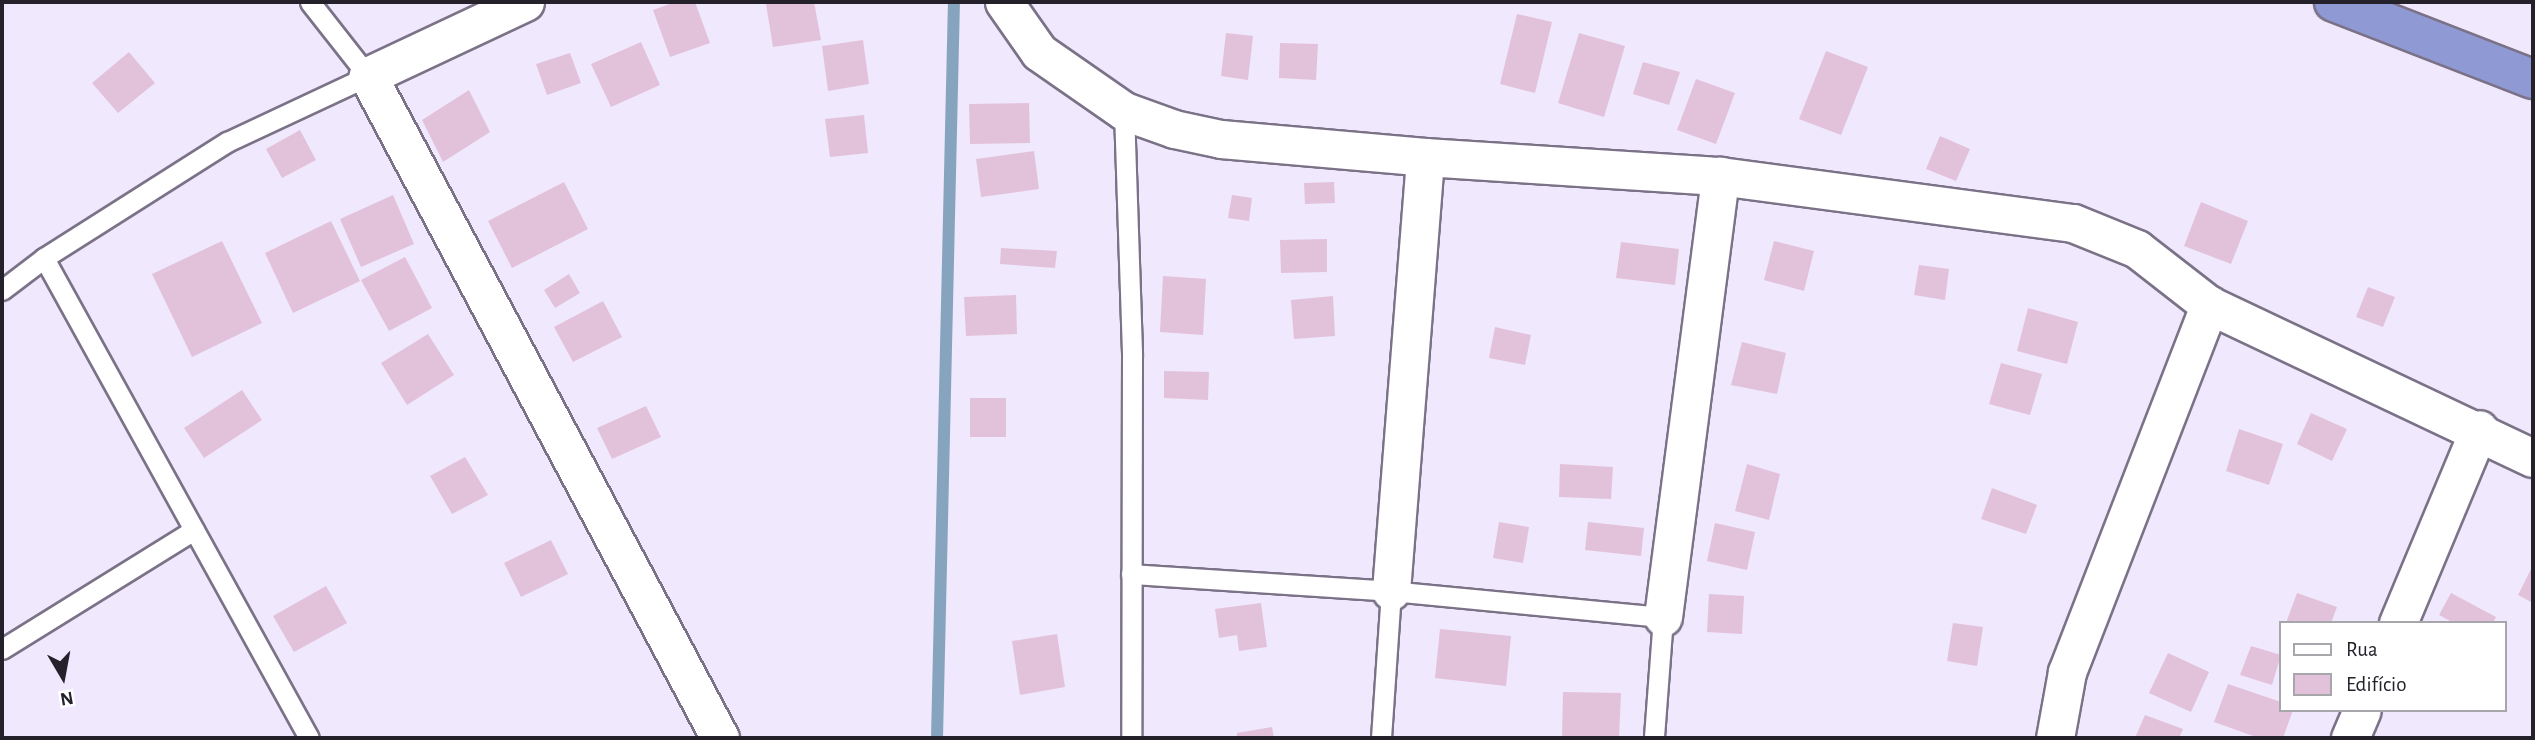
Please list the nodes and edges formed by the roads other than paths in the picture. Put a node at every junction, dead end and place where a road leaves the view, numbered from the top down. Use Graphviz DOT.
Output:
graph roads {
  1 [pos="310,2"];
  2 [pos="524,2"];
  3 [pos="1004,2"];
  4 [pos="2334,2"];
  5 [pos="368,76"];
  6 [pos="2533,79"];
  7 [pos="1124,111"];
  8 [pos="1425,157"];
  9 [pos="1720,176"];
  10 [pos="44,258"];
  11 [pos="2,290"];
  12 [pos="2209,305"];
  13 [pos="2479,429"];
  14 [pos="2533,458"];
  15 [pos="194,530"];
  16 [pos="1131,574"];
  17 [pos="1391,591"];
  18 [pos="1663,617"];
  19 [pos="2399,621"];
  20 [pos="2,649"];
  21 [pos="2360,712"];
  22 [pos="309,738"];
  23 [pos="720,738"];
  24 [pos="1130,738"];
  25 [pos="1381,738"];
  26 [pos="1654,738"];
  27 [pos="2055,738"];
  28 [pos="2350,738"];
  1 -- 5 [label="lane"];
  2 -- 5 [label="street"];
  3 -- 7 [label="street"];
  4 -- 6 [label="highway"];
  5 -- 10 [label="lane"];
  5 -- 23 [label="street"];
  7 -- 8 [label="street"];
  7 -- 16 [label="lane"];
  8 -- 9 [label="street"];
  8 -- 17 [label="street"];
  9 -- 12 [label="street"];
  9 -- 18 [label="street"];
  10 -- 11 [label="lane"];
  10 -- 15 [label="lane"];
  12 -- 13 [label="street"];
  12 -- 27 [label="street"];
  13 -- 14 [label="street"];
  13 -- 19 [label="street"];
  15 -- 20 [label="lane"];
  15 -- 22 [label="lane"];
  16 -- 17 [label="lane"];
  16 -- 24 [label="lane"];
  17 -- 18 [label="lane"];
  17 -- 25 [label="lane"];
  18 -- 26 [label="lane"];
  21 -- 28 [label="street"];
}
